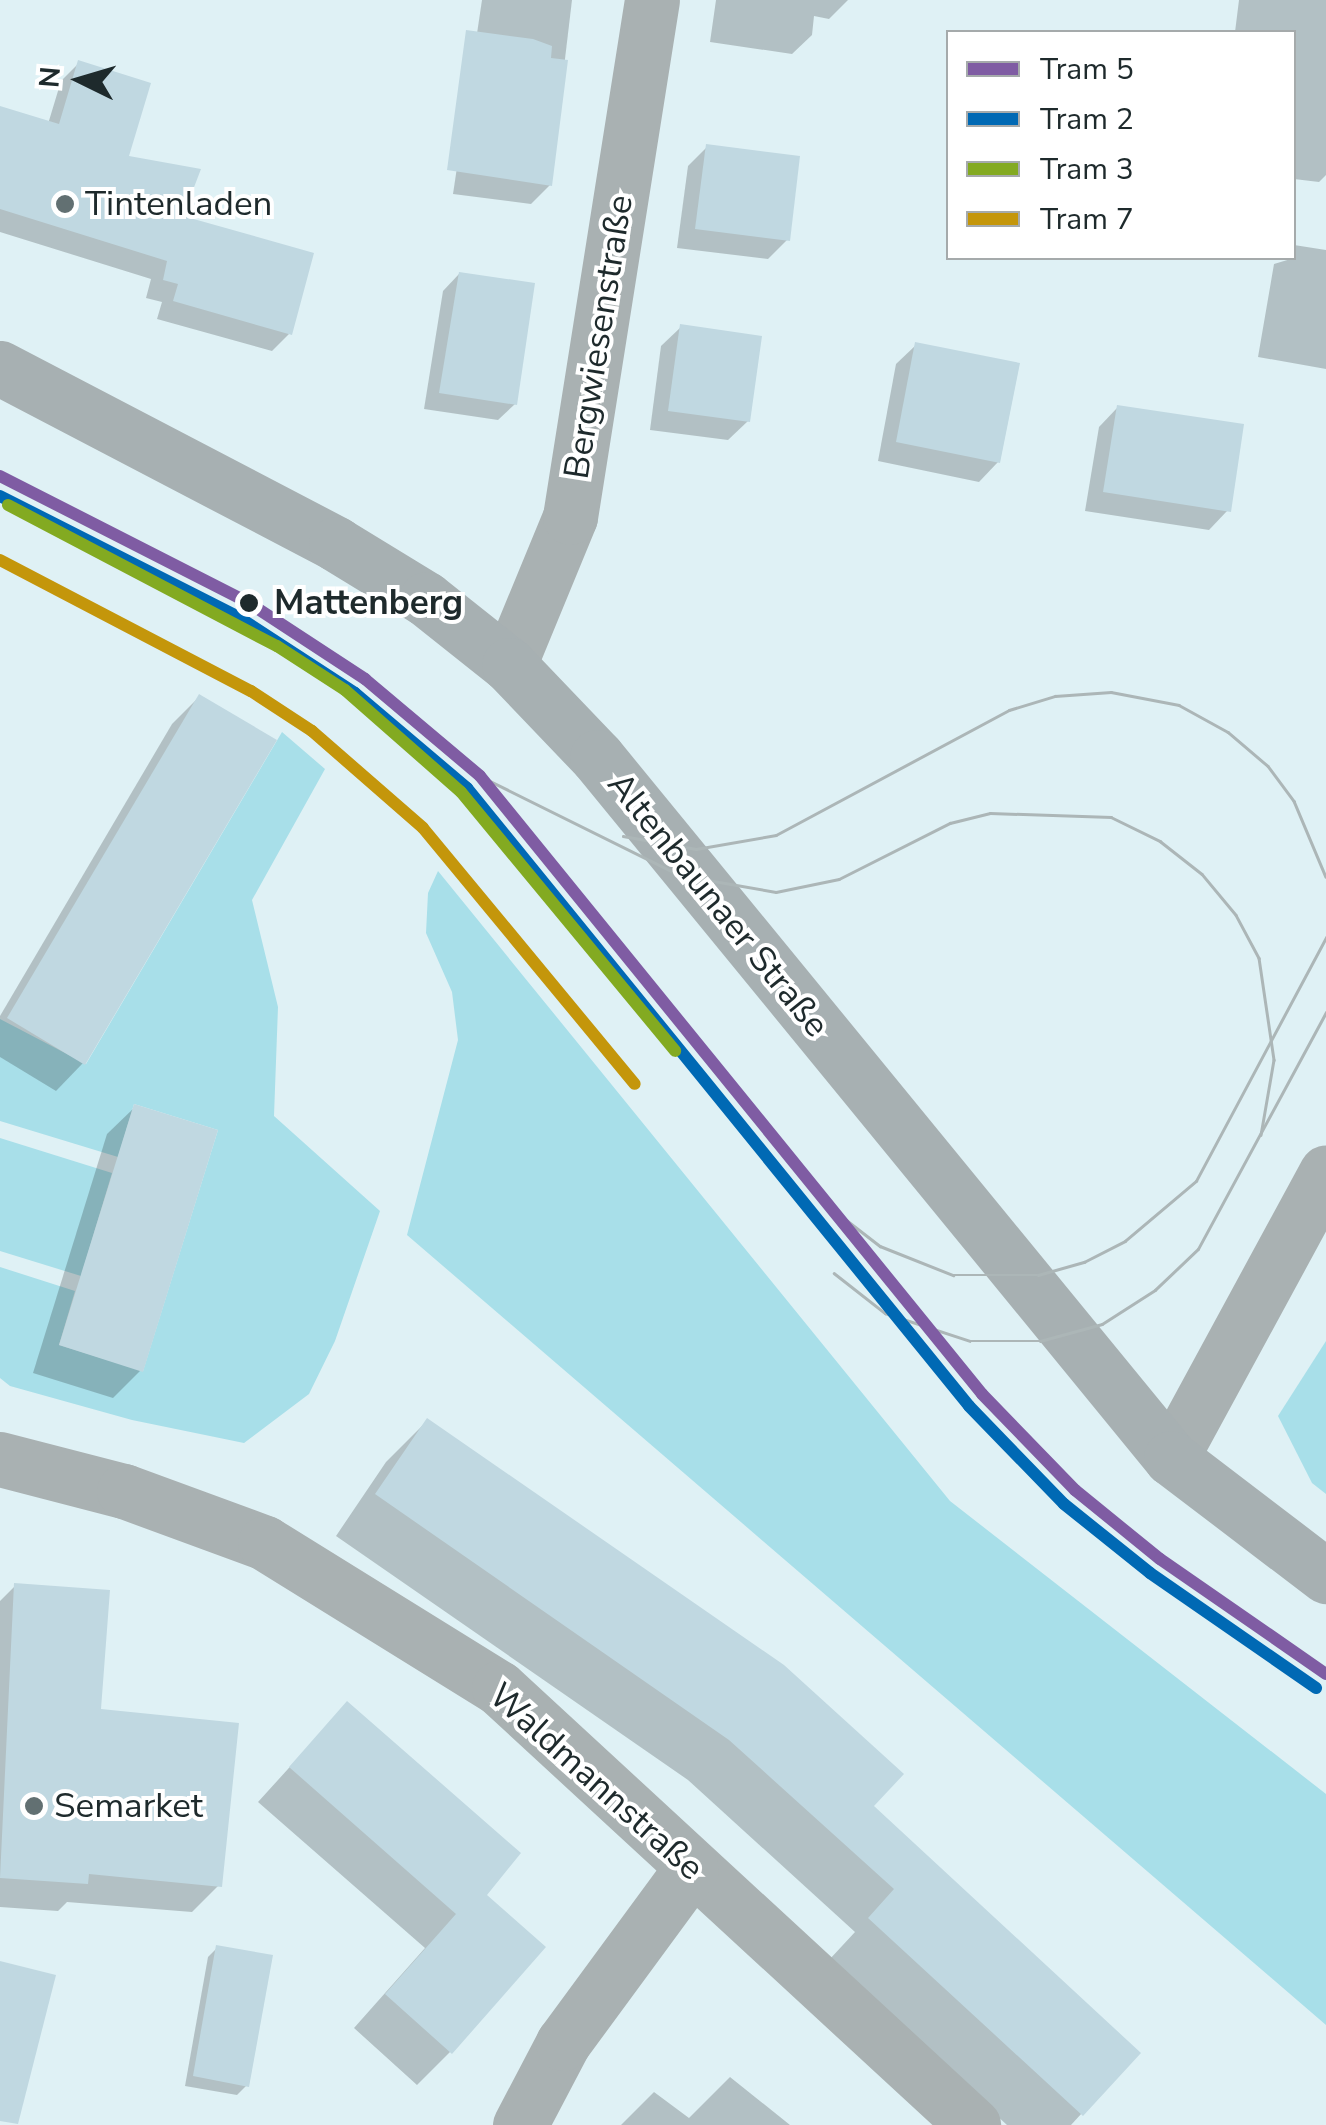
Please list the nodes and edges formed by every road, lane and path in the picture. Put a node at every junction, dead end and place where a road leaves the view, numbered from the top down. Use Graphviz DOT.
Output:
graph roads {
  1 [pos="652,0"];
  2 [pos="2,375"];
  3 [pos="510,664"];
  4 [pos="1326,1172"];
  5 [pos="1171,1458"];
  6 [pos="0,1459"];
  7 [pos="1326,1576"];
  8 [pos="691,1869"];
  9 [pos="520,2125"];
  10 [pos="972,2125"];
  1 -- 3 [label="street, Bergwiesenstraße"];
  2 -- 3 [label="main road, Altenbaunaer Straße"];
  3 -- 5 [label="main road, Altenbaunaer Straße"];
  4 -- 5 [label="street"];
  5 -- 7 [label="main road, Altenbaunaer Straße"];
  6 -- 8 [label="street, Waldmannstraße"];
  8 -- 9 [label="street"];
  8 -- 10 [label="street, Waldmannstraße"];
}
